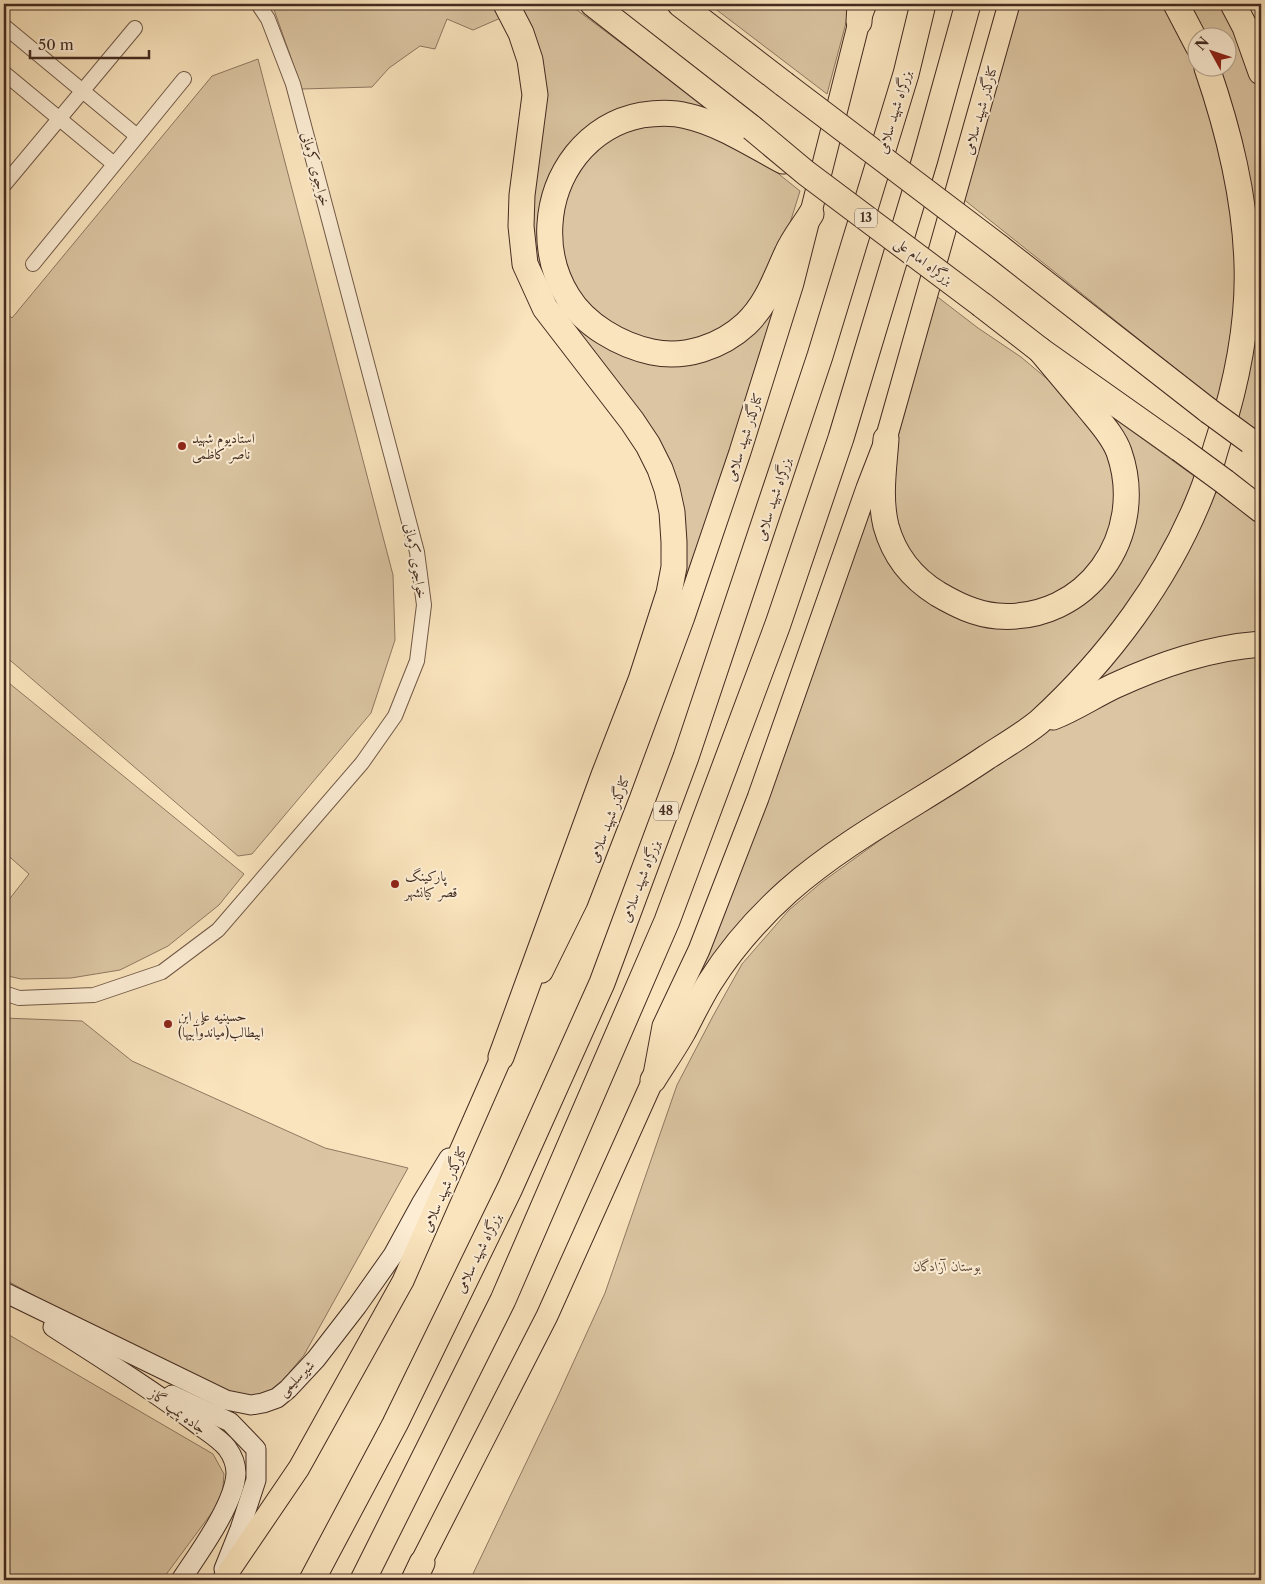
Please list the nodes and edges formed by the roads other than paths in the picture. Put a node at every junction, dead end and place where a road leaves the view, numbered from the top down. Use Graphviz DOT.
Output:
graph roads {
  1 [pos="258,4"];
  2 [pos="506,4"];
  3 [pos="592,4"];
  4 [pos="680,4"];
  5 [pos="923,4"];
  6 [pos="968,4"];
  7 [pos="1009,4"];
  8 [pos="1176,4"];
  9 [pos="1234,4"];
  10 [pos="862,10"];
  11 [pos="4,26"];
  12 [pos="135,28"];
  13 [pos="1189,28"];
  14 [pos="4,72"];
  15 [pos="1261,72"];
  16 [pos="184,78"];
  17 [pos="1210,78"];
  18 [pos="82,91"];
  19 [pos="59,118"];
  20 [pos="137,136"];
  21 [pos="114,164"];
  22 [pos="806,173"];
  23 [pos="4,185"];
  24 [pos="811,214"];
  25 [pos="33,264"];
  26 [pos="1040,350"];
  27 [pos="886,439"];
  28 [pos="1256,446"];
  29 [pos="1261,510"];
  30 [pos="1261,644"];
  31 [pos="1037,724"];
  32 [pos="4,993"];
  33 [pos="501,1058"];
  34 [pos="653,1080"];
  35 [pos="479,1110"];
  36 [pos="4,1293"];
  37 [pos="36,1312"];
  38 [pos="121,1371"];
  39 [pos="416,1574"];
  40 [pos="181,1580"];
  41 [pos="219,1580"];
  42 [pos="223,1580"];
  43 [pos="312,1580"];
  44 [pos="363,1580"];
  1 -- 32 [label="street, خواجوی کرمانی"];
  2 -- 33 [label="highway"];
  3 -- 22 [label="highway, بزرگراه امام علی / 13, bridge"];
  4 -- 28 [label="highway, bridge"];
  5 -- 43 [label="highway, بزرگراه شهید سلامی / 48"];
  6 -- 44 [label="highway"];
  7 -- 27 [label="main road, کنارگذر شهید سلامی"];
  8 -- 13 [label="highway"];
  9 -- 15 [label="highway"];
  10 -- 24 [label="main road, کنارگذر شهید سلامی"];
  11 -- 18 [label="street"];
  12 -- 18 [label="street"];
  14 -- 19 [label="street"];
  16 -- 20 [label="street"];
  17 -- 31 [label="highway"];
  18 -- 19 [label="street"];
  18 -- 20 [label="street"];
  19 -- 21 [label="street"];
  19 -- 23 [label="street"];
  20 -- 21 [label="street"];
  21 -- 25 [label="street"];
  22 -- 24 [label="highway"];
  22 -- 26 [label="highway, بزرگراه امام علی / 13, bridge"];
  24 -- 33 [label="main road, کنارگذر شهید سلامی"];
  26 -- 27 [label="highway"];
  26 -- 29 [label="highway, بزرگراه امام علی / 13, bridge"];
  27 -- 34 [label="main road, کنارگذر شهید سلامی"];
  30 -- 31 [label="highway"];
  31 -- 34 [label="highway"];
  33 -- 35 [label="main road, کنارگذر شهید سلامی"];
  34 -- 39 [label="main road, کنارگذر شهید سلامی"];
  35 -- 37 [label="main road, شیرسلیمی"];
  35 -- 42 [label="main road, کنارگذر شهید سلامی"];
  36 -- 37 [label="main road, شیرسلیمی"];
  37 -- 38 [label="main road, جاده پمپ گاز"];
  38 -- 40 [label="main road, جاده پمپ گاز"];
  38 -- 41 [label="main road"];
}
